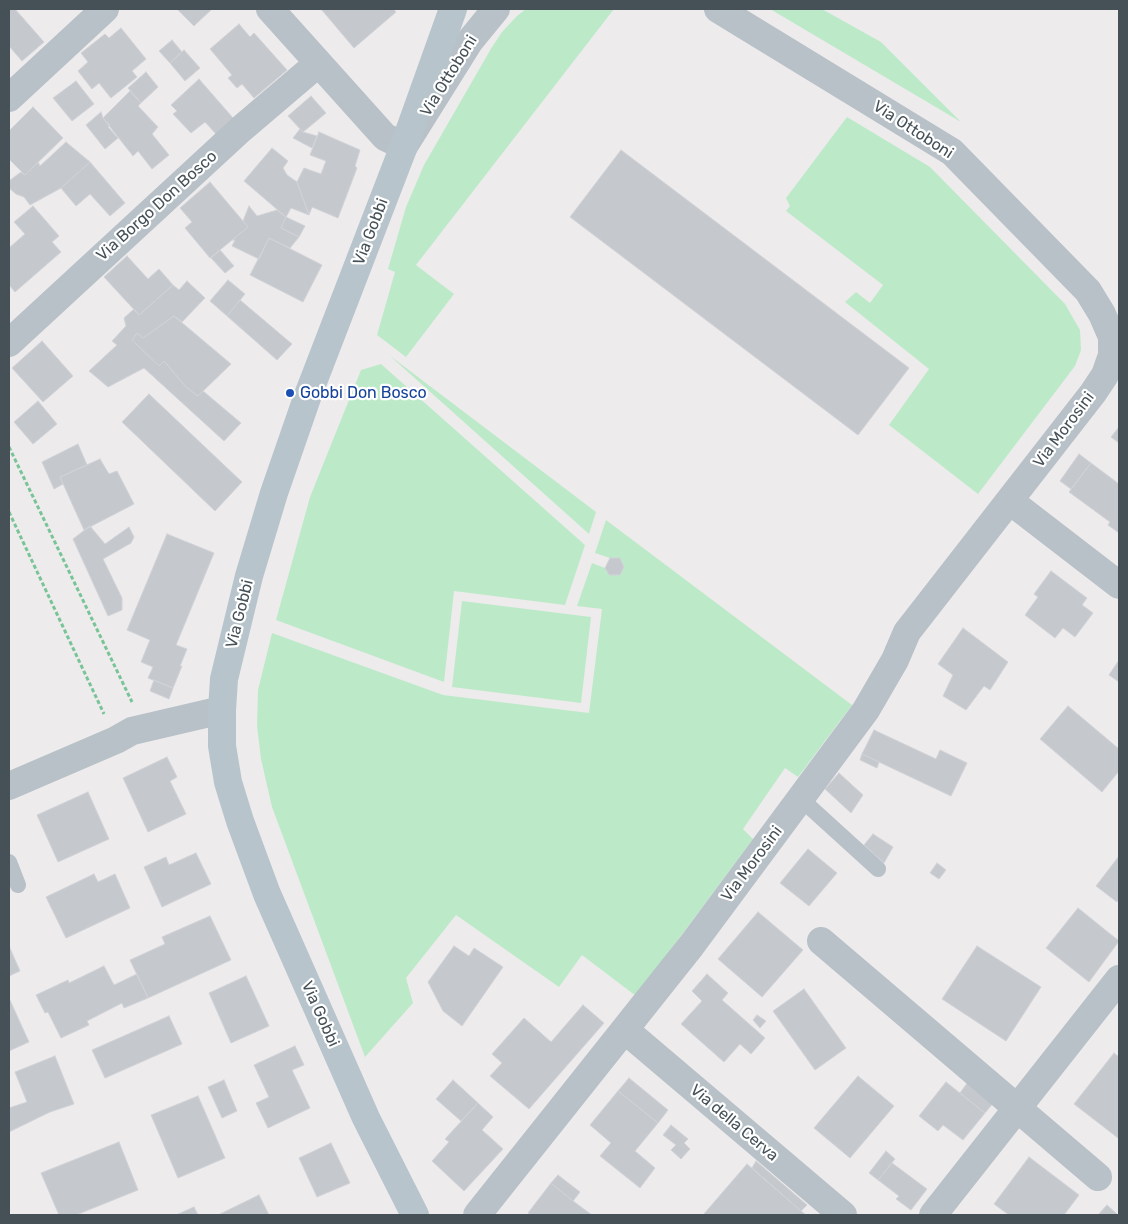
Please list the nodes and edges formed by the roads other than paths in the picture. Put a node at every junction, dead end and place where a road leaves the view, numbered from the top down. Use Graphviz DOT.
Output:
graph roads {
  1 [pos="105,9"];
  2 [pos="252,9"];
  3 [pos="270,9"];
  4 [pos="453,9"];
  5 [pos="496,9"];
  6 [pos="718,9"];
  7 [pos="308,72"];
  8 [pos="9,98"];
  9 [pos="394,142"];
  10 [pos="9,343"];
  11 [pos="1114,348"];
  12 [pos="1010,501"];
  13 [pos="1119,585"];
  14 [pos="222,710"];
  15 [pos="9,786"];
  16 [pos="801,799"];
  17 [pos="9,862"];
  18 [pos="878,869"];
  19 [pos="18,885"];
  20 [pos="821,941"];
  21 [pos="1119,980"];
  22 [pos="625,1030"];
  23 [pos="1017,1109"];
  24 [pos="1098,1177"];
  25 [pos="415,1215"];
  26 [pos="478,1215"];
  27 [pos="843,1215"];
  28 [pos="933,1215"];
  1 -- 8 [label="street"];
  2 -- 7 [label="street"];
  3 -- 9 [label="street"];
  4 -- 9 [label="street, Via Gobbi"];
  5 -- 9 [label="street, Via Ottoboni"];
  6 -- 11 [label="street, Via Ottoboni"];
  7 -- 9 [label="street"];
  7 -- 10 [label="street, Via Borgo Don Bosco"];
  9 -- 14 [label="street, Via Gobbi"];
  11 -- 12 [label="street, Via Morosini"];
  12 -- 13 [label="street"];
  12 -- 16 [label="street, Via Morosini"];
  14 -- 15 [label="street"];
  14 -- 25 [label="street, Via Gobbi"];
  16 -- 18 [label="lane"];
  16 -- 22 [label="street, Via Morosini"];
  17 -- 19 [label="lane"];
  20 -- 23 [label="street"];
  21 -- 23 [label="street"];
  22 -- 26 [label="street, Via Morosini"];
  22 -- 27 [label="street, Via della Cerva"];
  23 -- 24 [label="street"];
  23 -- 28 [label="street"];
}
